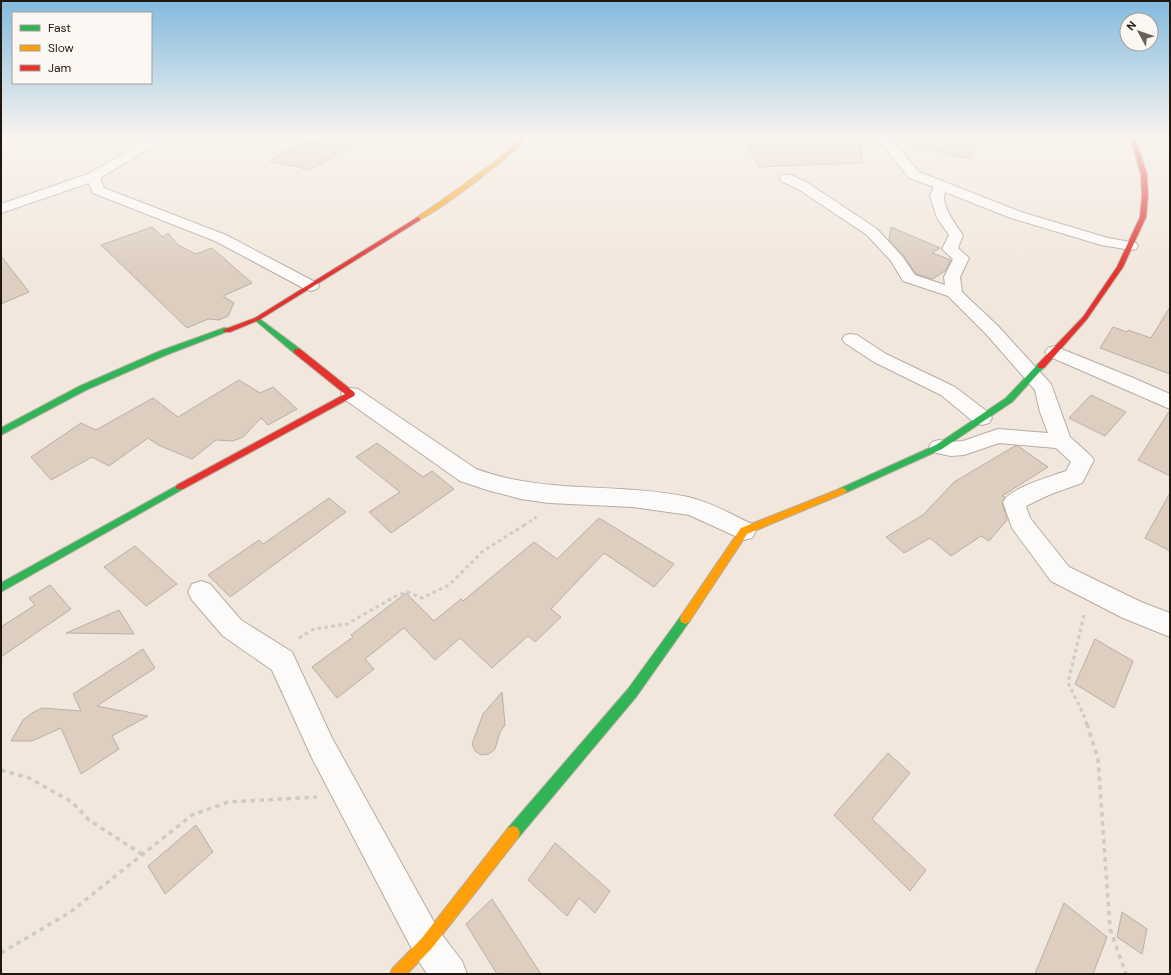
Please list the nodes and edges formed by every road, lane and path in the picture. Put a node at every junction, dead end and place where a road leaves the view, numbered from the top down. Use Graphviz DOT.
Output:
graph roads {
  1 [pos="80,182"];
  2 [pos="95,182"];
  3 [pos="471,182"];
  4 [pos="793,182"];
  5 [pos="930,182"];
  6 [pos="1144,182"];
  7 [pos="941,186"];
  8 [pos="1,209"];
  9 [pos="1131,246"];
  10 [pos="311,286"];
  11 [pos="954,293"];
  12 [pos="257,319"];
  13 [pos="851,339"];
  14 [pos="1054,352"];
  15 [pos="1032,376"];
  16 [pos="351,394"];
  17 [pos="1170,402"];
  18 [pos="982,418"];
  19 [pos="1,432"];
  20 [pos="1061,441"];
  21 [pos="939,448"];
  22 [pos="571,496"];
  23 [pos="744,531"];
  24 [pos="1076,582"];
  25 [pos="1,588"];
  26 [pos="201,592"];
  27 [pos="1170,625"];
  28 [pos="272,655"];
  29 [pos="1,770"];
  30 [pos="347,792"];
  31 [pos="143,855"];
  32 [pos="427,943"];
  33 [pos="1,953"];
  34 [pos="396,974"];
  35 [pos="449,974"];
  36 [pos="1126,974"];
  1 -- 8 [label="street"];
  2 -- 10 [label="street"];
  3 -- 10 [label="street"];
  4 -- 11 [label="street"];
  5 -- 7 [label="street"];
  6 -- 9 [label="street"];
  7 -- 9 [label="street"];
  7 -- 11 [label="street"];
  9 -- 14 [label="street"];
  10 -- 12 [label="street"];
  11 -- 15 [label="street"];
  12 -- 16 [label="street"];
  12 -- 19 [label="street"];
  13 -- 18 [label="street"];
  14 -- 15 [label="street"];
  14 -- 17 [label="street"];
  15 -- 18 [label="street"];
  15 -- 20 [label="street"];
  16 -- 22 [label="street"];
  16 -- 25 [label="street"];
  18 -- 21 [label="street"];
  20 -- 21 [label="street"];
  20 -- 24 [label="street"];
  21 -- 23 [label="street"];
  22 -- 23 [label="street"];
  22 -- 28 [label="path"];
  23 -- 32 [label="street"];
  24 -- 27 [label="street"];
  24 -- 36 [label="path"];
  26 -- 28 [label="street"];
  28 -- 30 [label="street"];
  29 -- 31 [label="path"];
  30 -- 31 [label="path"];
  30 -- 32 [label="street"];
  31 -- 33 [label="path"];
  32 -- 34 [label="street"];
  32 -- 35 [label="street"];
}
